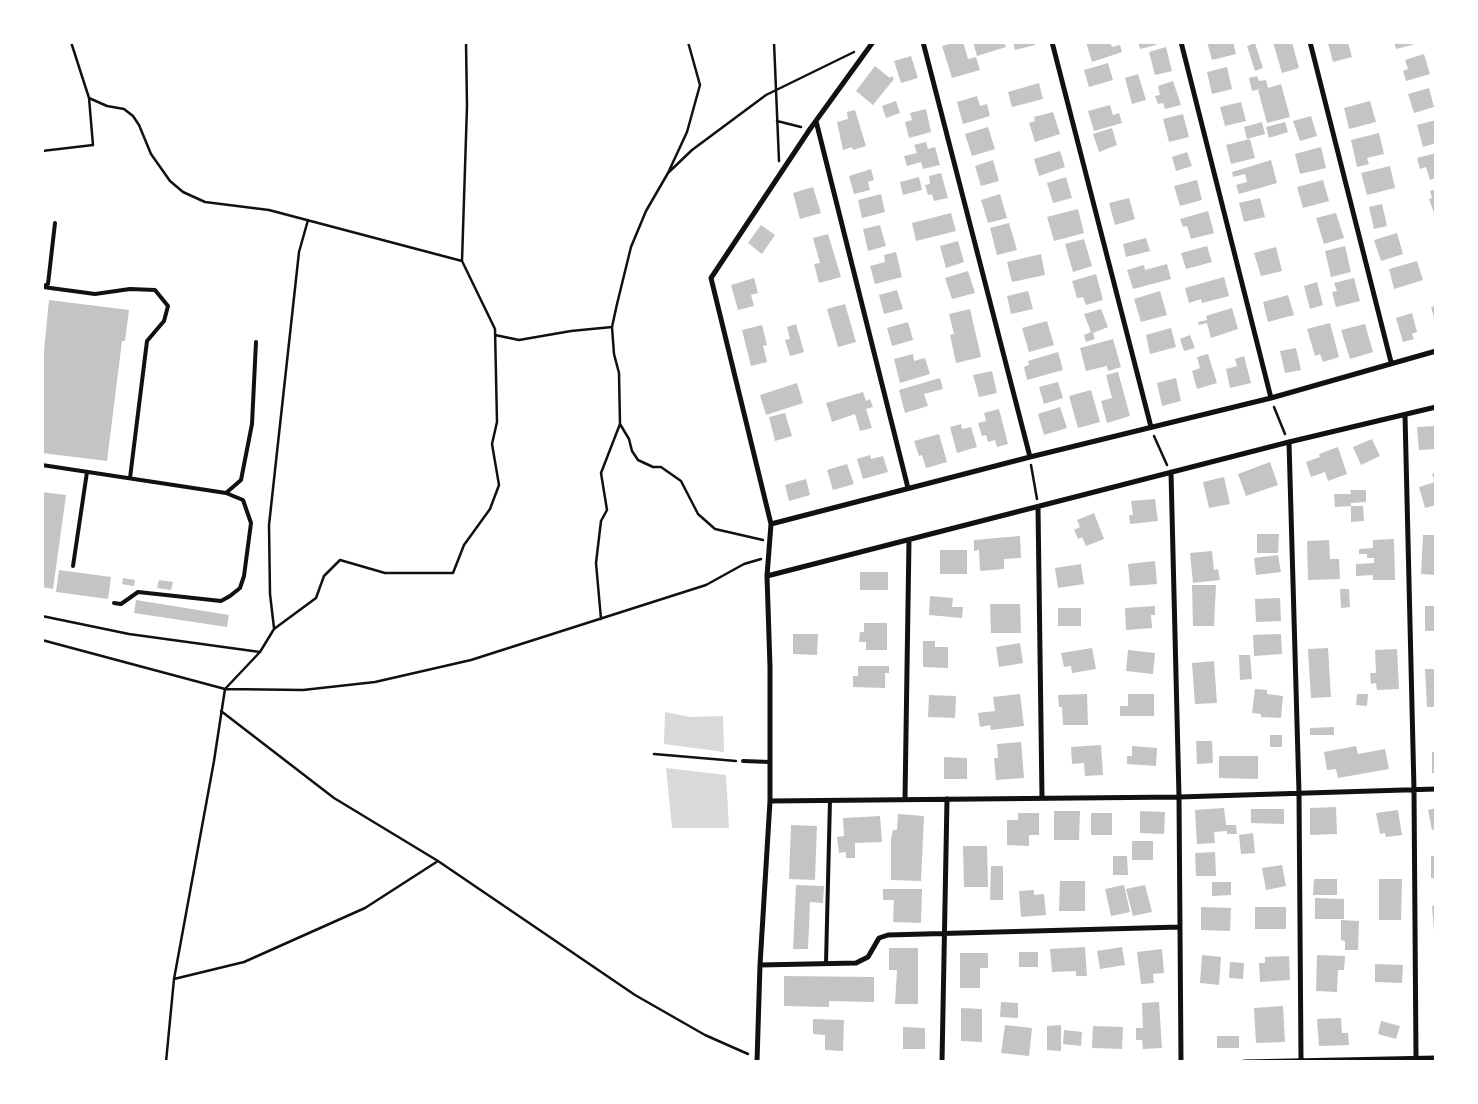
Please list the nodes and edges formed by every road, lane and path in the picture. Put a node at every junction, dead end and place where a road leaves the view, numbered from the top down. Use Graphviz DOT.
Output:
graph roads {
  1 [pos="71,42"];
  2 [pos="466,42"];
  3 [pos="688,42"];
  4 [pos="774,42"];
  5 [pos="923,42"];
  6 [pos="1052,42"];
  7 [pos="1181,42"];
  8 [pos="1310,42"];
  9 [pos="872,44"];
  10 [pos="775,89"];
  11 [pos="89,98"];
  12 [pos="777,121"];
  13 [pos="816,121"];
  14 [pos="810,129"];
  15 [pos="42,151"];
  16 [pos="668,173"];
  17 [pos="779,176"];
  18 [pos="308,220"];
  19 [pos="55,223"];
  20 [pos="462,261"];
  21 [pos="43,287"];
  22 [pos="612,327"];
  23 [pos="495,335"];
  24 [pos="256,342"];
  25 [pos="1436,351"];
  26 [pos="1391,362"];
  27 [pos="1271,398"];
  28 [pos="1436,407"];
  29 [pos="1404,415"];
  30 [pos="620,424"];
  31 [pos="1150,427"];
  32 [pos="1289,442"];
  33 [pos="1030,456"];
  34 [pos="42,465"];
  35 [pos="87,472"];
  36 [pos="1171,472"];
  37 [pos="130,478"];
  38 [pos="908,488"];
  39 [pos="226,493"];
  40 [pos="1038,507"];
  41 [pos="771,524"];
  42 [pos="909,540"];
  43 [pos="769,542"];
  44 [pos="744,564"];
  45 [pos="74,566"];
  46 [pos="767,576"];
  47 [pos="114,603"];
  48 [pos="42,616"];
  49 [pos="601,620"];
  50 [pos="274,629"];
  51 [pos="42,640"];
  52 [pos="260,652"];
  53 [pos="225,689"];
  54 [pos="220,710"];
  55 [pos="654,754"];
  56 [pos="743,761"];
  57 [pos="770,762"];
  58 [pos="1436,789"];
  59 [pos="1414,790"];
  60 [pos="1299,793"];
  61 [pos="1180,797"];
  62 [pos="1042,798"];
  63 [pos="905,799"];
  64 [pos="947,799"];
  65 [pos="770,800"];
  66 [pos="830,800"];
  67 [pos="438,861"];
  68 [pos="1180,927"];
  69 [pos="944,934"];
  70 [pos="826,963"];
  71 [pos="760,965"];
  72 [pos="174,978"];
  73 [pos="1416,1058"];
  74 [pos="1436,1058"];
  75 [pos="1301,1059"];
  76 [pos="757,1060"];
  77 [pos="166,1062"];
  78 [pos="942,1062"];
  79 [pos="1181,1062"];
  80 [pos="1244,1062"];
  1 -- 11 [label="path"];
  2 -- 20 [label="path"];
  3 -- 16 [label="path"];
  4 -- 10 [label="path"];
  5 -- 33 [label="street"];
  6 -- 31 [label="street"];
  7 -- 27 [label="street"];
  8 -- 26 [label="street"];
  9 -- 10 [label="path"];
  9 -- 13 [label="street"];
  10 -- 12 [label="path"];
  10 -- 16 [label="path"];
  11 -- 15 [label="path"];
  11 -- 18 [label="path"];
  12 -- 14 [label="path"];
  12 -- 17 [label="path"];
  13 -- 14 [label="street"];
  13 -- 38 [label="street"];
  14 -- 17 [label="street"];
  16 -- 22 [label="path"];
  17 -- 41 [label="street"];
  18 -- 20 [label="path"];
  18 -- 50 [label="path"];
  19 -- 21 [label="lane"];
  20 -- 23 [label="path"];
  21 -- 37 [label="lane"];
  22 -- 23 [label="path"];
  22 -- 30 [label="path"];
  23 -- 50 [label="path"];
  24 -- 39 [label="lane"];
  25 -- 26 [label="street"];
  26 -- 27 [label="street"];
  27 -- 31 [label="street"];
  27 -- 32 [label="path"];
  28 -- 29 [label="street"];
  29 -- 32 [label="street"];
  29 -- 59 [label="street"];
  30 -- 43 [label="path"];
  30 -- 49 [label="path"];
  31 -- 33 [label="street"];
  31 -- 36 [label="path"];
  32 -- 36 [label="street"];
  32 -- 60 [label="street"];
  33 -- 38 [label="street"];
  33 -- 40 [label="path"];
  34 -- 35 [label="lane"];
  35 -- 37 [label="lane"];
  35 -- 45 [label="lane"];
  36 -- 40 [label="street"];
  36 -- 61 [label="street"];
  37 -- 39 [label="lane"];
  38 -- 41 [label="street"];
  39 -- 47 [label="lane"];
  40 -- 42 [label="street"];
  40 -- 62 [label="street"];
  41 -- 43 [label="street"];
  42 -- 46 [label="street"];
  42 -- 63 [label="street"];
  43 -- 46 [label="street"];
  44 -- 49 [label="path"];
  46 -- 57 [label="street"];
  48 -- 52 [label="path"];
  49 -- 53 [label="path"];
  50 -- 52 [label="path"];
  51 -- 53 [label="path"];
  52 -- 53 [label="path"];
  53 -- 54 [label="path"];
  54 -- 67 [label="path"];
  54 -- 72 [label="path"];
  55 -- 56 [label="path"];
  56 -- 57 [label="lane"];
  57 -- 65 [label="street"];
  58 -- 59 [label="street"];
  59 -- 60 [label="street"];
  59 -- 73 [label="street"];
  60 -- 61 [label="street"];
  60 -- 75 [label="street"];
  61 -- 62 [label="street"];
  61 -- 68 [label="street"];
  62 -- 64 [label="street"];
  63 -- 64 [label="street"];
  63 -- 66 [label="street"];
  64 -- 69 [label="street"];
  65 -- 66 [label="street"];
  65 -- 71 [label="street"];
  66 -- 70 [label="lane"];
  67 -- 72 [label="path"];
  67 -- 76 [label="path"];
  68 -- 69 [label="street"];
  68 -- 79 [label="street"];
  69 -- 70 [label="street"];
  69 -- 78 [label="street"];
  70 -- 71 [label="street"];
  71 -- 76 [label="street"];
  72 -- 77 [label="path"];
  73 -- 74 [label="street"];
  73 -- 75 [label="street"];
  75 -- 80 [label="street"];
}
